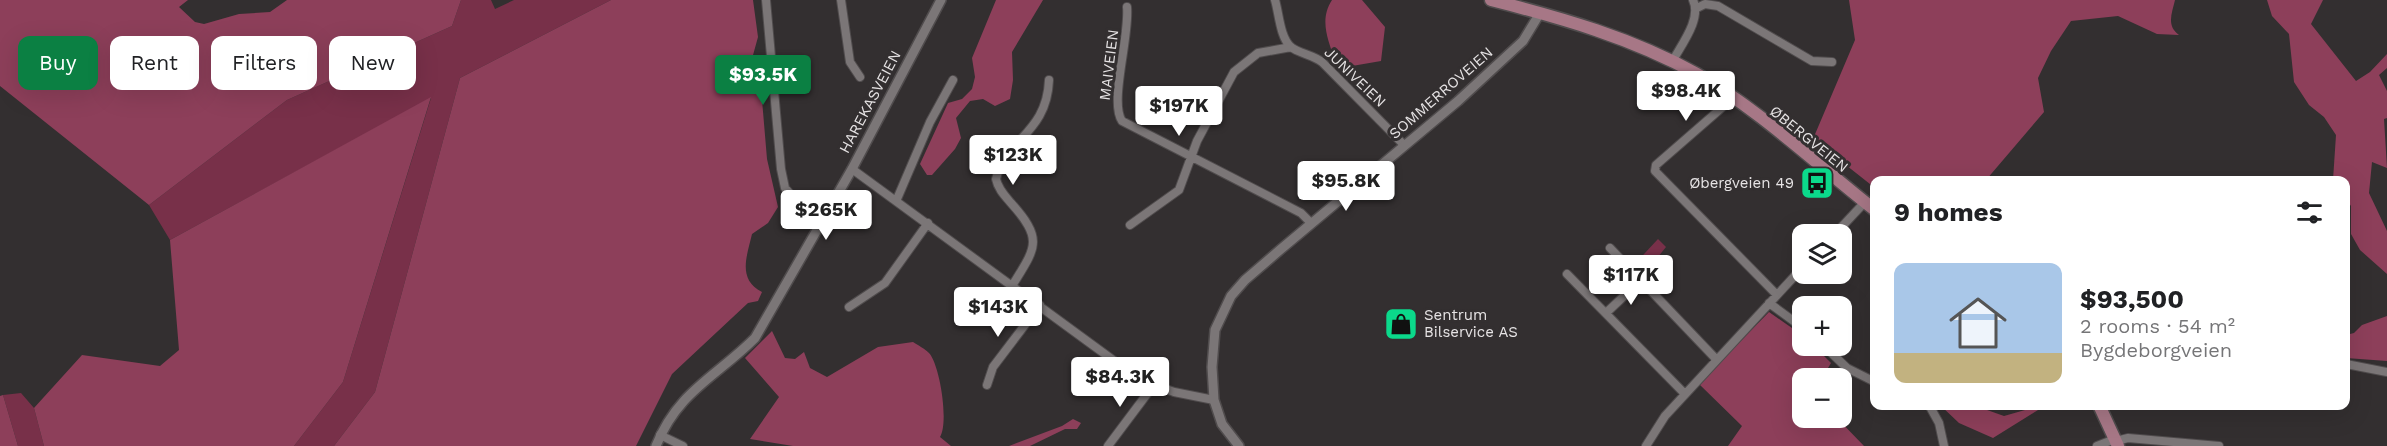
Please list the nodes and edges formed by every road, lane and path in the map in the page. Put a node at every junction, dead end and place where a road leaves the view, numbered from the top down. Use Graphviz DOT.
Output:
graph roads {
  1 [pos="766,0"];
  2 [pos="841,0"];
  3 [pos="941,0"];
  4 [pos="1275,0"];
  5 [pos="1491,0"];
  6 [pos="1695,4"];
  7 [pos="1127,7"];
  8 [pos="1540,13"];
  9 [pos="1291,47"];
  10 [pos="1672,62"];
  11 [pos="1832,62"];
  12 [pos="860,77"];
  13 [pos="953,80"];
  14 [pos="1049,80"];
  15 [pos="1733,98"];
  16 [pos="1404,145"];
  17 [pos="1190,157"];
  18 [pos="852,169"];
  19 [pos="794,198"];
  20 [pos="897,200"];
  21 [pos="1865,202"];
  22 [pos="1870,206"];
  23 [pos="928,223"];
  24 [pos="1311,224"];
  25 [pos="1844,224"];
  26 [pos="1130,225"];
  27 [pos="1610,248"];
  28 [pos="1567,274"];
  29 [pos="1792,279"];
  30 [pos="1640,281"];
  31 [pos="1012,286"];
  32 [pos="1777,295"];
  33 [pos="1769,303"];
  34 [pos="1040,305"];
  35 [pos="849,307"];
  36 [pos="1606,313"];
  37 [pos="1792,320"];
  38 [pos="1835,356"];
  39 [pos="1716,359"];
  40 [pos="2350,365"];
  41 [pos="2387,372"];
  42 [pos="1870,380"];
  43 [pos="987,385"];
  44 [pos="1153,386"];
  45 [pos="1684,393"];
  46 [pos="1214,400"];
  47 [pos="1932,410"];
  48 [pos="2100,410"];
  49 [pos="660,435"];
  50 [pos="2116,442"];
  51 [pos="656,446"];
  52 [pos="683,446"];
  53 [pos="1108,446"];
  54 [pos="1239,446"];
  55 [pos="1646,446"];
  56 [pos="1944,446"];
  57 [pos="2097,446"];
  58 [pos="2219,446"];
  1 -- 19 [label="street"];
  2 -- 12 [label="street"];
  3 -- 18 [label="street, HAREKASVEIEN"];
  4 -- 9 [label="street"];
  5 -- 8 [label="main road, ØBERGVEIEN"];
  6 -- 10 [label="street"];
  6 -- 11 [label="street"];
  7 -- 17 [label="street, MAIVEIEN"];
  8 -- 10 [label="main road, ØBERGVEIEN"];
  8 -- 16 [label="street, SOMMERROVEIEN"];
  9 -- 16 [label="street, JUNIVEIEN"];
  9 -- 17 [label="street"];
  10 -- 15 [label="main road, ØBERGVEIEN"];
  13 -- 20 [label="street"];
  14 -- 31 [label="street"];
  15 -- 21 [label="main road, ØBERGVEIEN"];
  15 -- 32 [label="street"];
  16 -- 24 [label="street, SOMMERROVEIEN"];
  17 -- 24 [label="street, MAIVEIEN"];
  17 -- 26 [label="street"];
  18 -- 20 [label="street"];
  18 -- 49 [label="street, HAREKASVEIEN"];
  20 -- 23 [label="street"];
  21 -- 22 [label="main road, ØBERGVEIEN"];
  21 -- 25 [label="street"];
  23 -- 31 [label="street"];
  23 -- 35 [label="street"];
  24 -- 46 [label="street, SOMMERROVEIEN"];
  27 -- 30 [label="street"];
  28 -- 36 [label="street"];
  29 -- 32 [label="street"];
  30 -- 36 [label="street"];
  30 -- 39 [label="street"];
  31 -- 34 [label="street"];
  32 -- 33 [label="street"];
  33 -- 37 [label="street"];
  33 -- 39 [label="street"];
  34 -- 43 [label="street"];
  34 -- 44 [label="street"];
  36 -- 45 [label="street"];
  38 -- 42 [label="street"];
  39 -- 45 [label="street"];
  40 -- 41 [label="street"];
  44 -- 46 [label="street"];
  44 -- 53 [label="street"];
  45 -- 55 [label="street"];
  46 -- 54 [label="street, SOMMERROVEIEN"];
  47 -- 56 [label="street"];
  48 -- 50 [label="main road"];
  49 -- 51 [label="street, HAREKASVEIEN"];
  49 -- 52 [label="street"];
  50 -- 57 [label="street"];
  50 -- 58 [label="street"];
}
